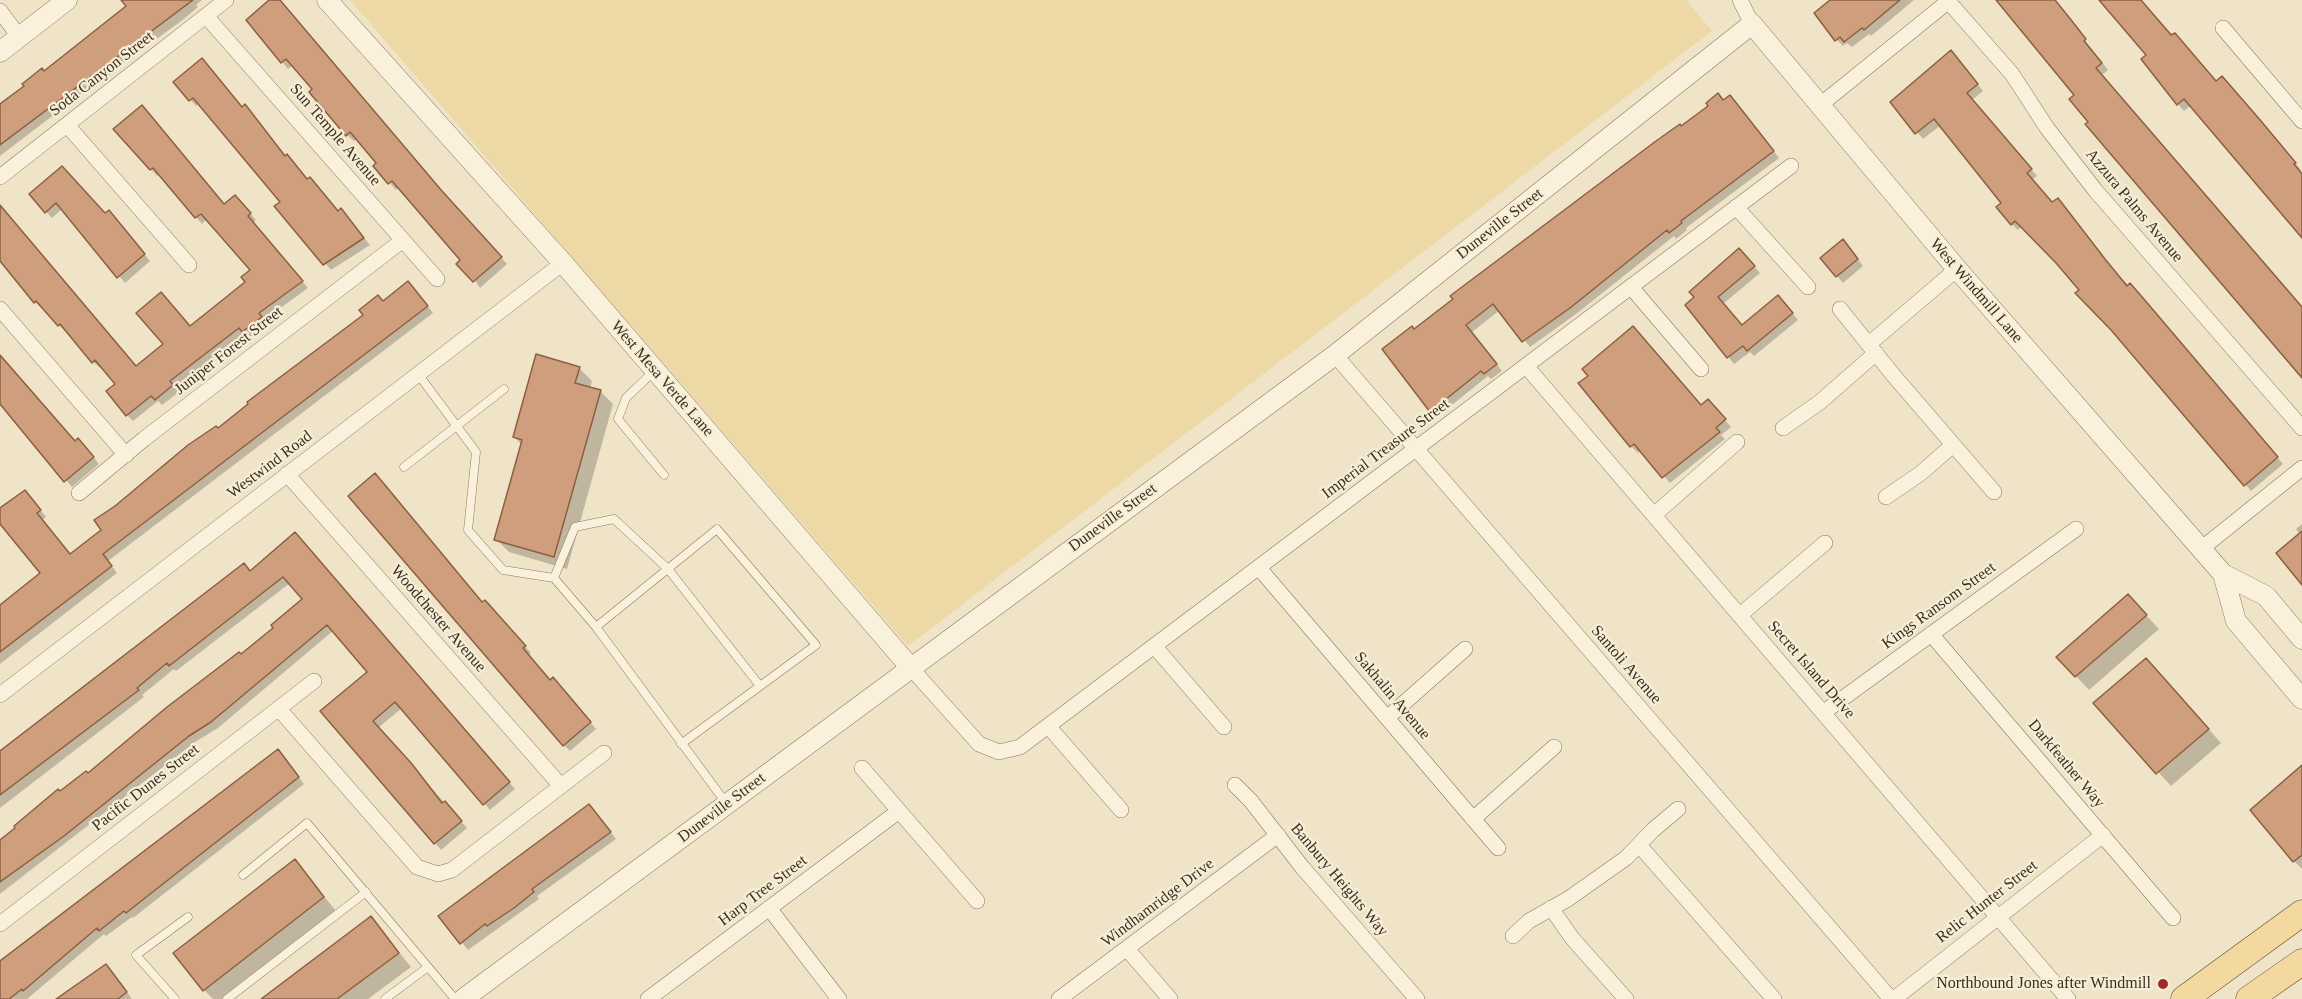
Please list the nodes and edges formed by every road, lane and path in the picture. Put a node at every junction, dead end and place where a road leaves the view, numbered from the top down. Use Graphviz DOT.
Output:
graph roads {
  1 [pos="68,0"];
  2 [pos="226,0"];
  3 [pos="327,0"];
  4 [pos="1740,0"];
  5 [pos="1949,1"];
  6 [pos="0,11"];
  7 [pos="206,16"];
  8 [pos="1752,24"];
  9 [pos="2223,28"];
  10 [pos="20,38"];
  11 [pos="0,52"];
  12 [pos="1819,106"];
  13 [pos="2302,121"];
  14 [pos="67,124"];
  15 [pos="1791,165"];
  16 [pos="0,177"];
  17 [pos="1736,207"];
  18 [pos="403,240"];
  19 [pos="563,263"];
  20 [pos="189,265"];
  21 [pos="1957,270"];
  22 [pos="437,279"];
  23 [pos="1631,287"];
  24 [pos="1808,287"];
  25 [pos="0,309"];
  26 [pos="1840,309"];
  27 [pos="1872,348"];
  28 [pos="1335,355"];
  29 [pos="1526,366"];
  30 [pos="1701,369"];
  31 [pos="655,370"];
  32 [pos="418,374"];
  33 [pos="504,389"];
  34 [pos="456,426"];
  35 [pos="1783,428"];
  36 [pos="2302,428"];
  37 [pos="1737,442"];
  38 [pos="1953,445"];
  39 [pos="1416,450"];
  40 [pos="126,455"];
  41 [pos="404,467"];
  42 [pos="2302,468"];
  43 [pos="287,474"];
  44 [pos="664,475"];
  45 [pos="1994,492"];
  46 [pos="79,494"];
  47 [pos="1886,497"];
  48 [pos="1654,515"];
  49 [pos="2076,529"];
  50 [pos="1825,543"];
  51 [pos="2201,549"];
  52 [pos="1259,568"];
  53 [pos="668,569"];
  54 [pos="2223,574"];
  55 [pos="554,578"];
  56 [pos="1740,615"];
  57 [pos="596,627"];
  58 [pos="1931,634"];
  59 [pos="2302,639"];
  60 [pos="1155,647"];
  61 [pos="1465,649"];
  62 [pos="910,668"];
  63 [pos="314,681"];
  64 [pos="760,686"];
  65 [pos="0,695"];
  66 [pos="2302,699"];
  67 [pos="279,709"];
  68 [pos="1824,712"];
  69 [pos="1387,718"];
  70 [pos="1049,727"];
  71 [pos="1224,727"];
  72 [pos="681,744"];
  73 [pos="1554,747"];
  74 [pos="999,752"];
  75 [pos="604,753"];
  76 [pos="862,768"];
  77 [pos="1235,785"];
  78 [pos="561,786"];
  79 [pos="727,804"];
  80 [pos="1678,809"];
  81 [pos="1121,810"];
  82 [pos="899,811"];
  83 [pos="1473,819"];
  84 [pos="2103,835"];
  85 [pos="1278,836"];
  86 [pos="1639,845"];
  87 [pos="1498,848"];
  88 [pos="243,875"];
  89 [pos="366,892"];
  90 [pos="977,901"];
  91 [pos="769,908"];
  92 [pos="1551,908"];
  93 [pos="2302,913"];
  94 [pos="1998,915"];
  95 [pos="188,917"];
  96 [pos="2174,918"];
  97 [pos="0,924"];
  98 [pos="1513,936"];
  99 [pos="1127,949"];
  100 [pos="2302,962"];
  101 [pos="428,967"];
  102 [pos="1889,998"];
  103 [pos="175,999"];
  104 [pos="227,999"];
  105 [pos="386,999"];
  106 [pos="455,999"];
  107 [pos="463,999"];
  108 [pos="648,999"];
  109 [pos="839,999"];
  110 [pos="1059,999"];
  111 [pos="1170,999"];
  112 [pos="1417,999"];
  113 [pos="1626,999"];
  114 [pos="1773,999"];
  115 [pos="2068,999"];
  116 [pos="2184,999"];
  117 [pos="2249,999"];
  1 -- 10 [label="street"];
  2 -- 7 [label="street, Soda Canyon Street"];
  3 -- 19 [label="street, West Mesa Verde Lane"];
  4 -- 8 [label="street, West Windmill Lane"];
  5 -- 12 [label="street"];
  5 -- 36 [label="street, Azzura Palms Avenue"];
  6 -- 10 [label="street"];
  7 -- 14 [label="street, Soda Canyon Street"];
  7 -- 18 [label="street, Sun Temple Avenue"];
  8 -- 12 [label="street, West Windmill Lane"];
  8 -- 28 [label="street, Duneville Street"];
  9 -- 13 [label="street"];
  10 -- 11 [label="street"];
  12 -- 21 [label="street, West Windmill Lane"];
  14 -- 16 [label="street, Soda Canyon Street"];
  14 -- 20 [label="street"];
  15 -- 17 [label="street, Imperial Treasure Street"];
  17 -- 23 [label="street, Imperial Treasure Street"];
  17 -- 24 [label="street"];
  18 -- 22 [label="street, Sun Temple Avenue"];
  18 -- 40 [label="street, Juniper Forest Street"];
  19 -- 31 [label="street, West Mesa Verde Lane"];
  19 -- 32 [label="street, Westwind Road"];
  21 -- 27 [label="street"];
  21 -- 51 [label="street, West Windmill Lane"];
  23 -- 29 [label="street, Imperial Treasure Street"];
  23 -- 30 [label="street"];
  25 -- 40 [label="street"];
  26 -- 27 [label="street"];
  27 -- 35 [label="street"];
  27 -- 38 [label="street"];
  28 -- 39 [label="street, Santoli Avenue"];
  28 -- 62 [label="street, Duneville Street"];
  29 -- 39 [label="street, Imperial Treasure Street"];
  29 -- 48 [label="street, Secret Island Drive"];
  31 -- 44 [label="lane"];
  31 -- 62 [label="street, West Mesa Verde Lane"];
  32 -- 34 [label="lane"];
  32 -- 43 [label="street, Westwind Road"];
  33 -- 34 [label="lane"];
  34 -- 41 [label="lane"];
  34 -- 55 [label="lane"];
  37 -- 48 [label="street"];
  38 -- 45 [label="street"];
  38 -- 47 [label="street"];
  39 -- 52 [label="street, Imperial Treasure Street"];
  39 -- 102 [label="street, Santoli Avenue"];
  40 -- 46 [label="street, Juniper Forest Street"];
  42 -- 51 [label="street"];
  43 -- 65 [label="street, Westwind Road"];
  43 -- 78 [label="street, Woodchester Avenue"];
  48 -- 56 [label="street, Secret Island Drive"];
  49 -- 58 [label="street, Kings Ransom Street"];
  50 -- 56 [label="street"];
  51 -- 54 [label="street, West Windmill Lane"];
  52 -- 60 [label="street, Imperial Treasure Street"];
  52 -- 69 [label="street, Sakhalin Avenue"];
  53 -- 55 [label="lane"];
  53 -- 57 [label="lane"];
  53 -- 64 [label="lane"];
  53 -- 64 [label="lane"];
  54 -- 59 [label="street, West Windmill Lane"];
  54 -- 66 [label="street, West Windmill Lane"];
  55 -- 57 [label="lane"];
  56 -- 68 [label="street, Secret Island Drive"];
  57 -- 72 [label="lane"];
  58 -- 68 [label="street, Kings Ransom Street"];
  58 -- 84 [label="street, Darkfeather Way"];
  60 -- 70 [label="street, Imperial Treasure Street"];
  60 -- 71 [label="street"];
  61 -- 69 [label="street"];
  62 -- 74 [label="street, West Mesa Verde Lane"];
  62 -- 79 [label="street, Duneville Street"];
  63 -- 67 [label="street, Pacific Dunes Street"];
  64 -- 72 [label="lane"];
  67 -- 78 [label="street"];
  67 -- 97 [label="street, Pacific Dunes Street"];
  68 -- 94 [label="street, Secret Island Drive"];
  69 -- 83 [label="street, Sakhalin Avenue"];
  70 -- 74 [label="street, Imperial Treasure Street"];
  70 -- 81 [label="street"];
  72 -- 79 [label="lane"];
  73 -- 83 [label="street"];
  75 -- 78 [label="street"];
  76 -- 82 [label="street"];
  77 -- 85 [label="street, Banbury Heights Way"];
  79 -- 107 [label="street, Duneville Street"];
  80 -- 86 [label="street"];
  82 -- 90 [label="street"];
  82 -- 91 [label="street, Harp Tree Street"];
  83 -- 87 [label="street, Sakhalin Avenue"];
  84 -- 94 [label="street, Relic Hunter Street"];
  84 -- 96 [label="street, Darkfeather Way"];
  85 -- 99 [label="street, Windhamridge Drive"];
  85 -- 112 [label="street, Banbury Heights Way"];
  86 -- 92 [label="street"];
  86 -- 114 [label="street"];
  88 -- 89 [label="lane"];
  89 -- 101 [label="lane"];
  89 -- 104 [label="lane"];
  91 -- 108 [label="street, Harp Tree Street"];
  91 -- 109 [label="street"];
  92 -- 98 [label="street"];
  92 -- 113 [label="street"];
  93 -- 116 [label="main road"];
  94 -- 102 [label="street, Relic Hunter Street"];
  94 -- 115 [label="street, Secret Island Drive"];
  95 -- 103 [label="lane"];
  99 -- 110 [label="street, Windhamridge Drive"];
  99 -- 111 [label="street"];
  100 -- 117 [label="main road"];
  101 -- 105 [label="lane"];
  101 -- 106 [label="lane"];
}
